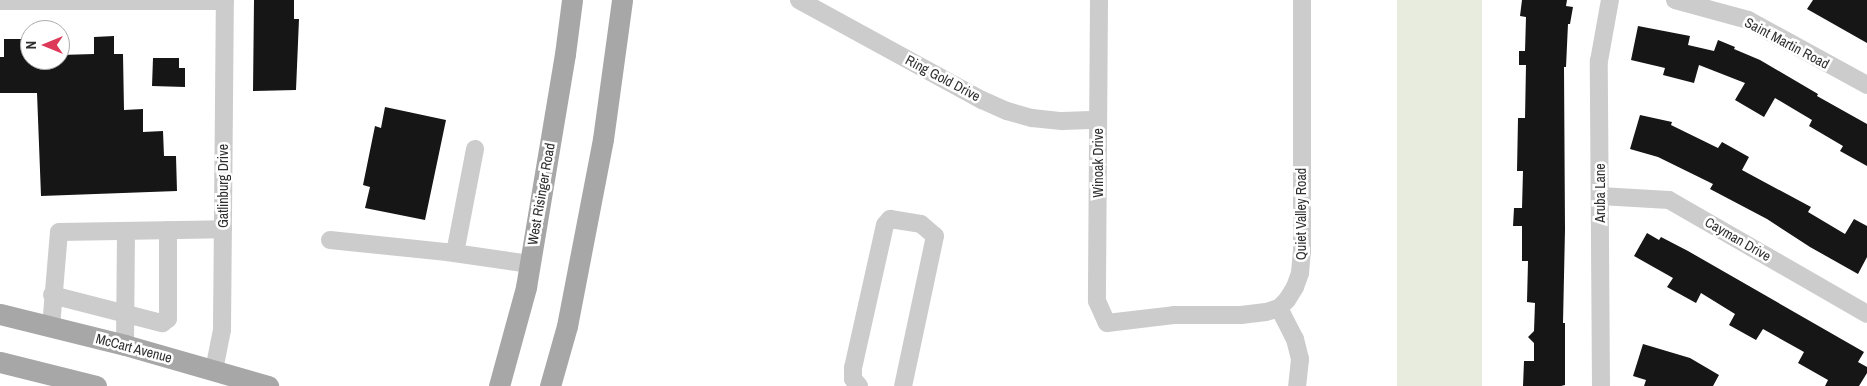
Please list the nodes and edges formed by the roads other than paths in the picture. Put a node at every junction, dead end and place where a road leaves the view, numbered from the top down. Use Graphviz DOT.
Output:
graph roads {
  1 [pos="33,0"];
  2 [pos="225,0"];
  3 [pos="572,0"];
  4 [pos="622,0"];
  5 [pos="799,0"];
  6 [pos="1099,0"];
  7 [pos="1302,0"];
  8 [pos="1610,0"];
  9 [pos="1675,0"];
  10 [pos="0,1"];
  11 [pos="1867,86"];
  12 [pos="1098,120"];
  13 [pos="475,148"];
  14 [pos="1600,196"];
  15 [pos="223,229"];
  16 [pos="168,230"];
  17 [pos="126,231"];
  18 [pos="330,240"];
  19 [pos="455,253"];
  20 [pos="530,264"];
  21 [pos="52,295"];
  22 [pos="1279,308"];
  23 [pos="0,314"];
  24 [pos="125,314"];
  25 [pos="1867,314"];
  26 [pos="51,327"];
  27 [pos="512,341"];
  28 [pos="125,345"];
  29 [pos="0,362"];
  30 [pos="214,370"];
  31 [pos="96,386"];
  32 [pos="268,386"];
  33 [pos="484,386"];
  34 [pos="499,386"];
  35 [pos="550,386"];
  36 [pos="860,386"];
  37 [pos="903,386"];
  38 [pos="1297,386"];
  39 [pos="1600,386"];
  1 -- 2 [label="street"];
  1 -- 10 [label="street"];
  2 -- 15 [label="street, Gatlinburg Drive"];
  3 -- 20 [label="main road, West Risinger Road"];
  4 -- 35 [label="main road"];
  5 -- 12 [label="street, Ring Gold Drive"];
  6 -- 12 [label="street, Winoak Drive"];
  7 -- 22 [label="street, Quiet Valley Road"];
  8 -- 14 [label="street, Aruba Lane"];
  9 -- 11 [label="street, Saint Martin Road"];
  12 -- 22 [label="street, Winoak Drive"];
  13 -- 19 [label="street"];
  14 -- 25 [label="street, Cayman Drive"];
  14 -- 39 [label="street, Aruba Lane"];
  15 -- 16 [label="street"];
  15 -- 30 [label="street, Gatlinburg Drive"];
  16 -- 17 [label="street"];
  16 -- 24 [label="street"];
  17 -- 21 [label="street"];
  17 -- 24 [label="street"];
  18 -- 19 [label="street"];
  19 -- 20 [label="street"];
  20 -- 27 [label="main road, West Risinger Road"];
  21 -- 24 [label="street"];
  21 -- 26 [label="street"];
  22 -- 38 [label="street"];
  23 -- 26 [label="main road, McCart Avenue"];
  24 -- 28 [label="street"];
  26 -- 28 [label="main road, McCart Avenue"];
  27 -- 33 [label="main road"];
  27 -- 34 [label="main road, West Risinger Road"];
  28 -- 30 [label="main road, McCart Avenue"];
  29 -- 31 [label="main road"];
  30 -- 32 [label="main road, McCart Avenue"];
  36 -- 37 [label="street"];
}
